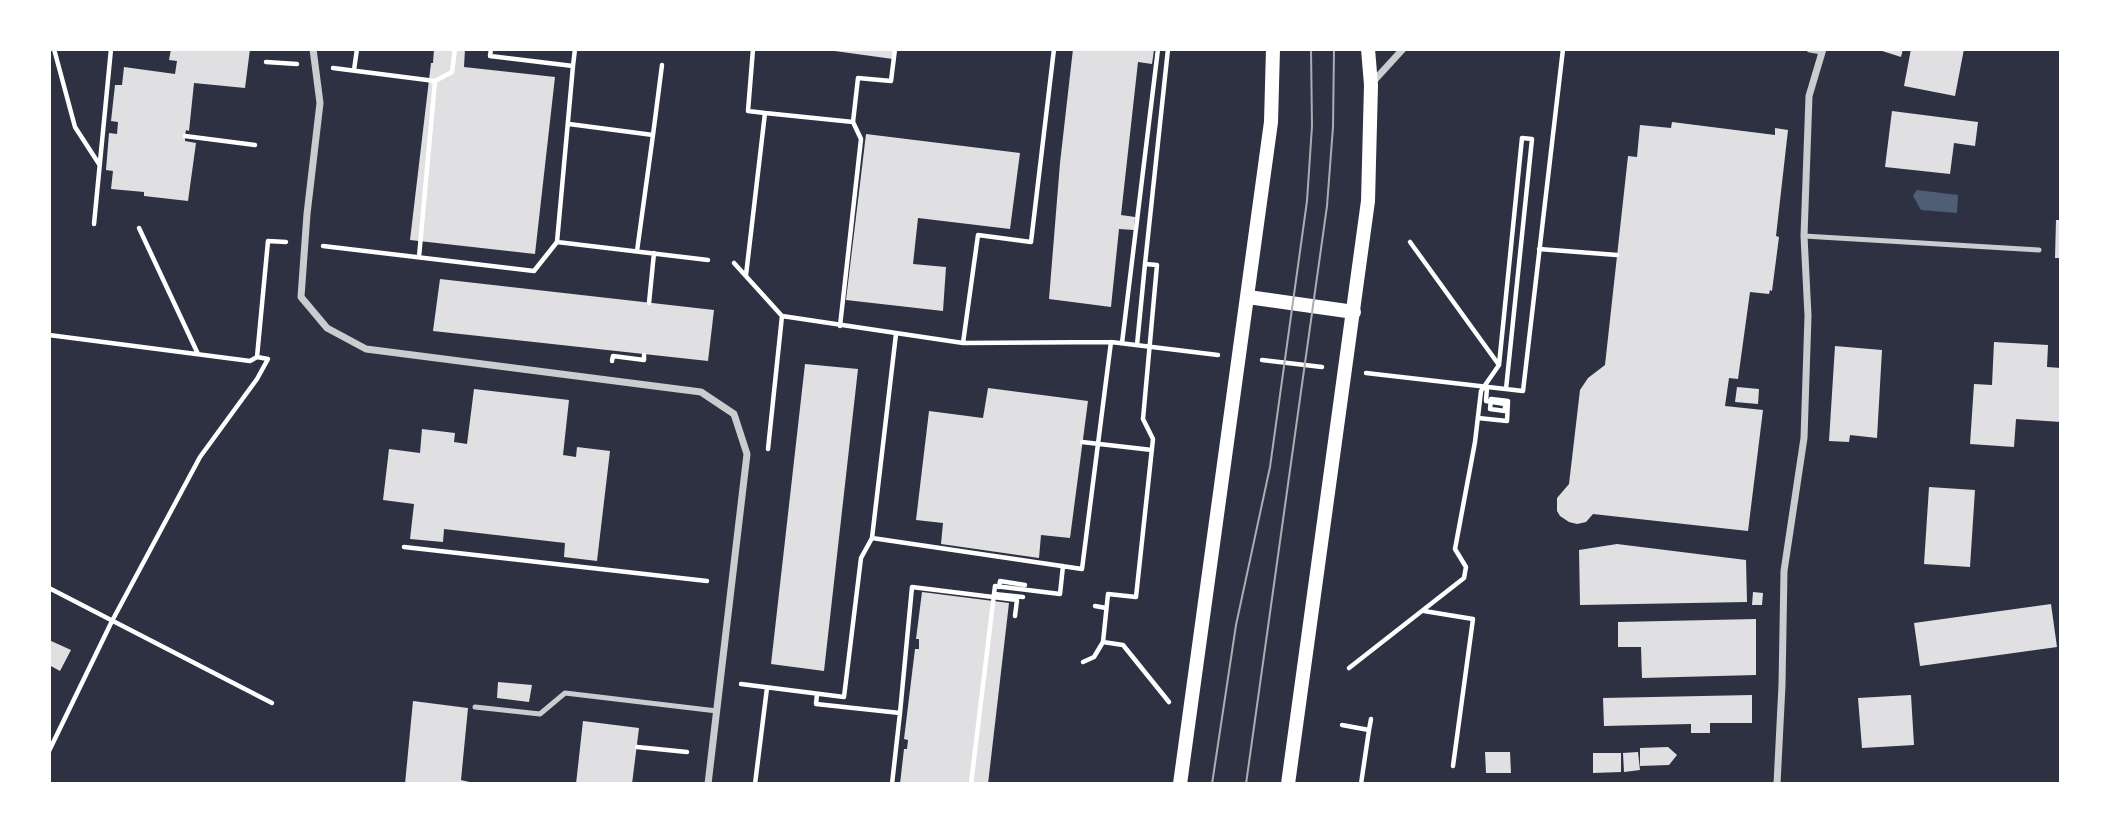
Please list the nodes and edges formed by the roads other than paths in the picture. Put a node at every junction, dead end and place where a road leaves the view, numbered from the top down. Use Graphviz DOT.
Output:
graph roads {
  1 [pos="313,49"];
  2 [pos="1273,49"];
  3 [pos="1368,49"];
  4 [pos="1403,49"];
  5 [pos="1810,49"];
  6 [pos="1822,50"];
  7 [pos="1371,85"];
  8 [pos="1804,236"];
  9 [pos="2039,250"];
  10 [pos="1248,297"];
  11 [pos="1354,312"];
  12 [pos="475,707"];
  13 [pos="717,711"];
  14 [pos="708,784"];
  15 [pos="1180,784"];
  16 [pos="1288,784"];
  17 [pos="1777,784"];
  1 -- 13 [label="street"];
  2 -- 10 [label="main road"];
  3 -- 7 [label="main road"];
  4 -- 7 [label="street"];
  5 -- 6 [label="street"];
  6 -- 8 [label="street"];
  7 -- 11 [label="main road"];
  8 -- 9 [label="lane"];
  8 -- 17 [label="street"];
  10 -- 11 [label="main road"];
  10 -- 15 [label="main road"];
  11 -- 16 [label="main road"];
  12 -- 13 [label="lane"];
  13 -- 14 [label="street"];
}
